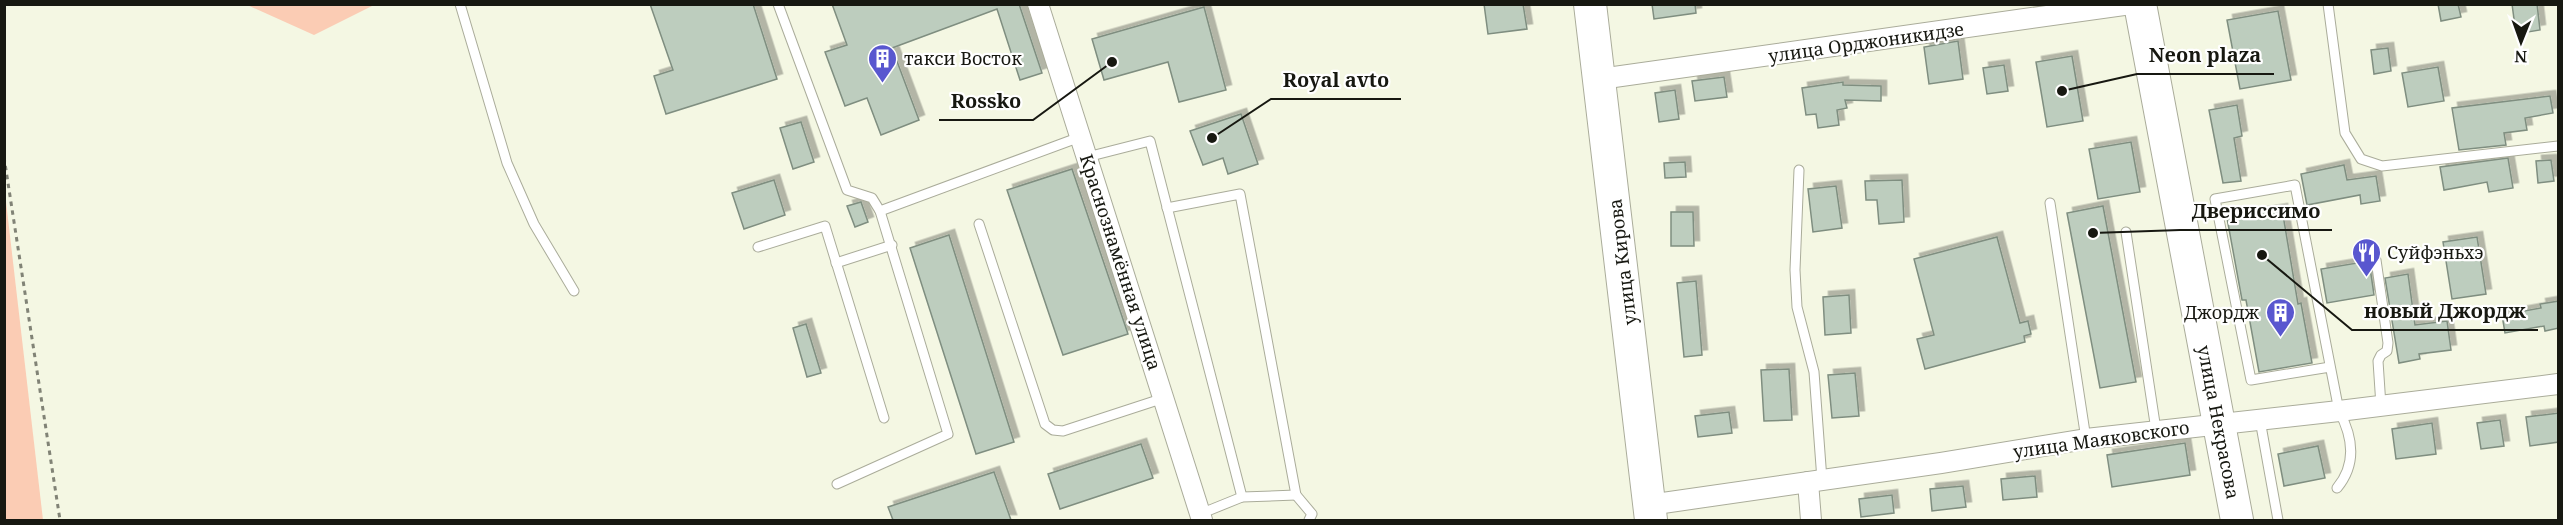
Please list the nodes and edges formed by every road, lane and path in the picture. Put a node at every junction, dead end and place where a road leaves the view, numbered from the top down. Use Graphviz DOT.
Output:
graph roads {
  1 [pos="460,4"];
  2 [pos="778,4"];
  3 [pos="1590,4"];
  4 [pos="2131,4"];
  5 [pos="2140,4"];
  6 [pos="2328,4"];
  7 [pos="1042,5"];
  8 [pos="1600,79"];
  9 [pos="1080,137"];
  10 [pos="2559,146"];
  11 [pos="4,157"];
  12 [pos="1087,157"];
  13 [pos="1798,171"];
  14 [pos="2050,203"];
  15 [pos="1167,208"];
  16 [pos="880,211"];
  17 [pos="979,224"];
  18 [pos="2126,232"];
  19 [pos="892,245"];
  20 [pos="758,247"];
  21 [pos="2376,260"];
  22 [pos="836,263"];
  23 [pos="574,291"];
  24 [pos="2330,367"];
  25 [pos="2559,384"];
  26 [pos="1164,398"];
  27 [pos="2381,406"];
  28 [pos="2339,411"];
  29 [pos="884,418"];
  30 [pos="2259,420"];
  31 [pos="2220,425"];
  32 [pos="2156,430"];
  33 [pos="2086,439"];
  34 [pos="1815,481"];
  35 [pos="837,484"];
  36 [pos="2337,488"];
  37 [pos="1296,495"];
  38 [pos="1242,497"];
  39 [pos="1650,513"];
  40 [pos="1201,517"];
  41 [pos="60,520"];
  42 [pos="1309,520"];
  43 [pos="1811,520"];
  44 [pos="2237,520"];
  45 [pos="2278,520"];
  1 -- 23 [label="lane"];
  2 -- 16 [label="lane"];
  3 -- 8 [label="highway, улица Кирова"];
  4 -- 8 [label="street, улица Орджоникидзе"];
  5 -- 31 [label="highway, улица Некрасова"];
  6 -- 10 [label="lane"];
  7 -- 9 [label="street, Краснознамённая улица"];
  8 -- 39 [label="highway, улица Кирова"];
  9 -- 12 [label="street, Краснознамённая улица"];
  9 -- 16 [label="lane"];
  11 -- 41 [label="path"];
  12 -- 15 [label="lane"];
  12 -- 26 [label="street, Краснознамённая улица"];
  13 -- 34 [label="lane"];
  14 -- 33 [label="lane"];
  15 -- 37 [label="lane"];
  15 -- 38 [label="lane"];
  16 -- 19 [label="lane"];
  17 -- 26 [label="lane"];
  18 -- 32 [label="lane"];
  19 -- 22 [label="lane"];
  19 -- 35 [label="lane"];
  20 -- 22 [label="lane"];
  21 -- 27 [label="lane"];
  22 -- 29 [label="lane"];
  24 -- 24 [label="lane"];
  24 -- 28 [label="lane"];
  25 -- 27 [label="street, улица Маяковского"];
  26 -- 40 [label="street, Краснознамённая улица"];
  27 -- 28 [label="street, улица Маяковского"];
  28 -- 30 [label="street, улица Маяковского"];
  28 -- 36 [label="lane"];
  30 -- 31 [label="street, улица Маяковского"];
  30 -- 45 [label="lane"];
  31 -- 32 [label="street, улица Маяковского"];
  31 -- 44 [label="highway, улица Некрасова"];
  32 -- 33 [label="street, улица Маяковского"];
  33 -- 34 [label="street, улица Маяковского"];
  34 -- 39 [label="street, улица Маяковского"];
  34 -- 43 [label="street"];
  37 -- 38 [label="lane"];
  37 -- 42 [label="lane"];
  38 -- 40 [label="lane"];
}
